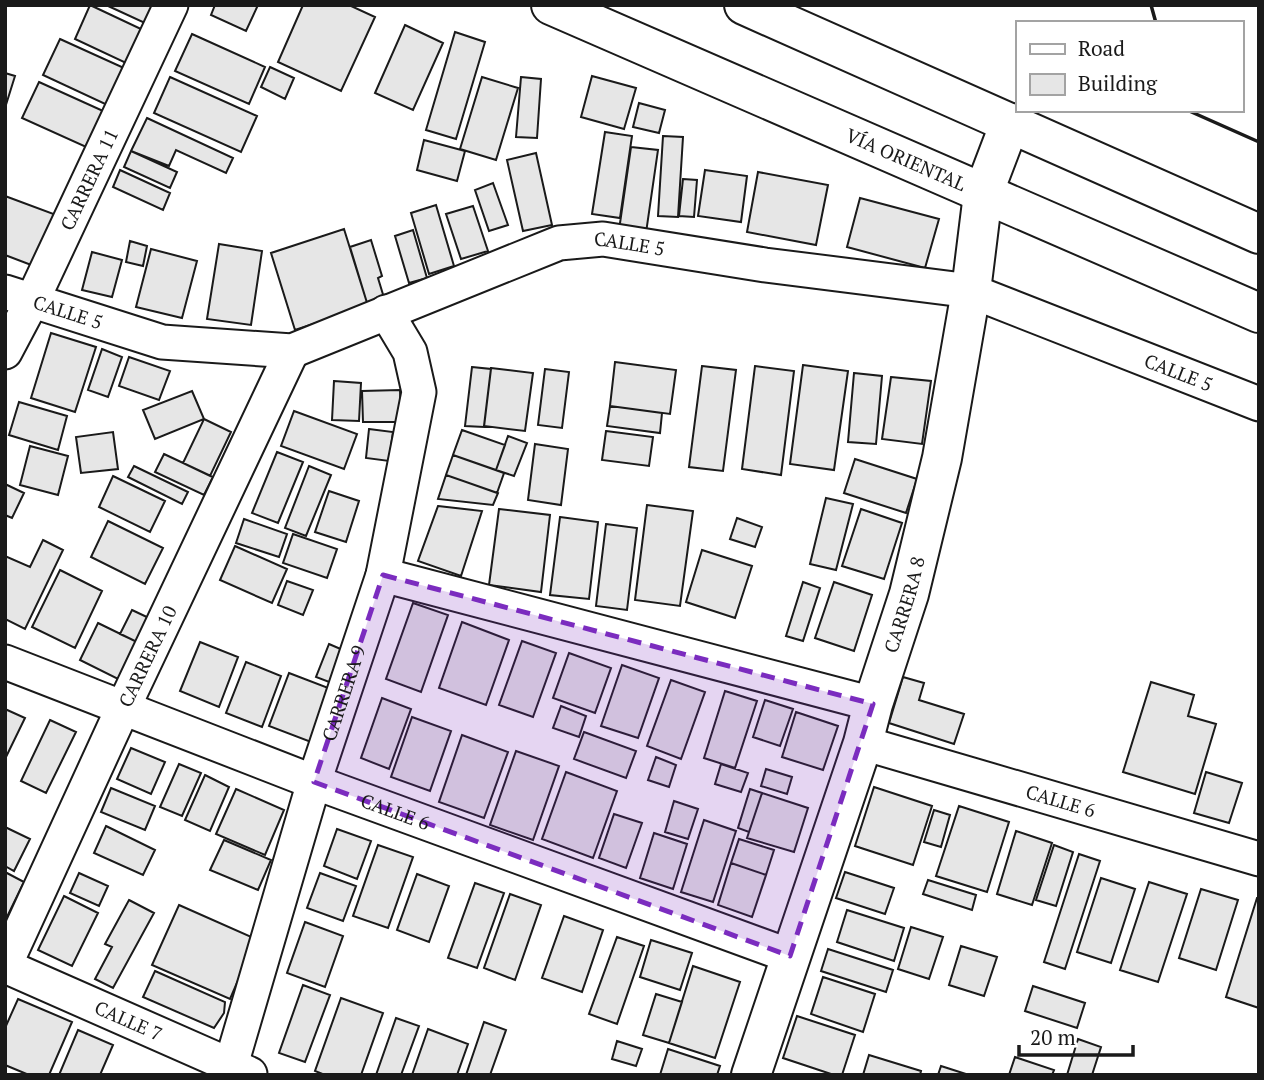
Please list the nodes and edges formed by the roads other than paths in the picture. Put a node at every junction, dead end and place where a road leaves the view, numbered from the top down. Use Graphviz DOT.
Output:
graph roads {
  1 [pos="171,5"];
  2 [pos="551,5"];
  3 [pos="744,5"];
  4 [pos="1010,122"];
  5 [pos="984,194"];
  6 [pos="1259,234"];
  7 [pos="971,291"];
  8 [pos="18,297"];
  9 [pos="386,312"];
  10 [pos="1259,313"];
  11 [pos="292,351"];
  12 [pos="5,352"];
  13 [pos="1259,404"];
  14 [pos="383,575"];
  15 [pos="5,662"];
  16 [pos="873,704"];
  17 [pos="123,708"];
  18 [pos="863,743"];
  19 [pos="313,782"];
  20 [pos="1259,859"];
  21 [pos="790,956"];
  22 [pos="5,965"];
  23 [pos="236,1072"];
  24 [pos="751,1075"];
  1 -- 8 [label="street, CARRERA 11"];
  2 -- 5 [label="main road, VÍA ORIENTAL"];
  3 -- 4 [label="main road"];
  4 -- 5 [label="main road, CARRERA 8"];
  4 -- 6 [label="main road"];
  5 -- 7 [label="main road, CARRERA 8"];
  5 -- 10 [label="main road, VÍA ORIENTAL"];
  7 -- 9 [label="street, CALLE 5"];
  7 -- 13 [label="street, CALLE 5"];
  7 -- 16 [label="main road, CARRERA 8"];
  8 -- 11 [label="street, CALLE 5"];
  8 -- 12 [label="street, CARRERA 11"];
  9 -- 11 [label="street, CALLE 5"];
  9 -- 14 [label="street, CARRERA 9"];
  11 -- 17 [label="street, CARRERA 10"];
  14 -- 16 [label="street"];
  14 -- 19 [label="street, CARRERA 9"];
  15 -- 17 [label="street, CALLE 6"];
  16 -- 18 [label="main road, CARRERA 8"];
  17 -- 19 [label="street, CALLE 6"];
  17 -- 22 [label="street, CARRERA 10"];
  18 -- 20 [label="street, CALLE 6"];
  18 -- 21 [label="main road, CARRERA 8"];
  19 -- 21 [label="street, CALLE 6"];
  19 -- 23 [label="street, CARRERA 9"];
  21 -- 24 [label="main road, CARRERA 8"];
  22 -- 23 [label="street, CALLE 7"];
}
